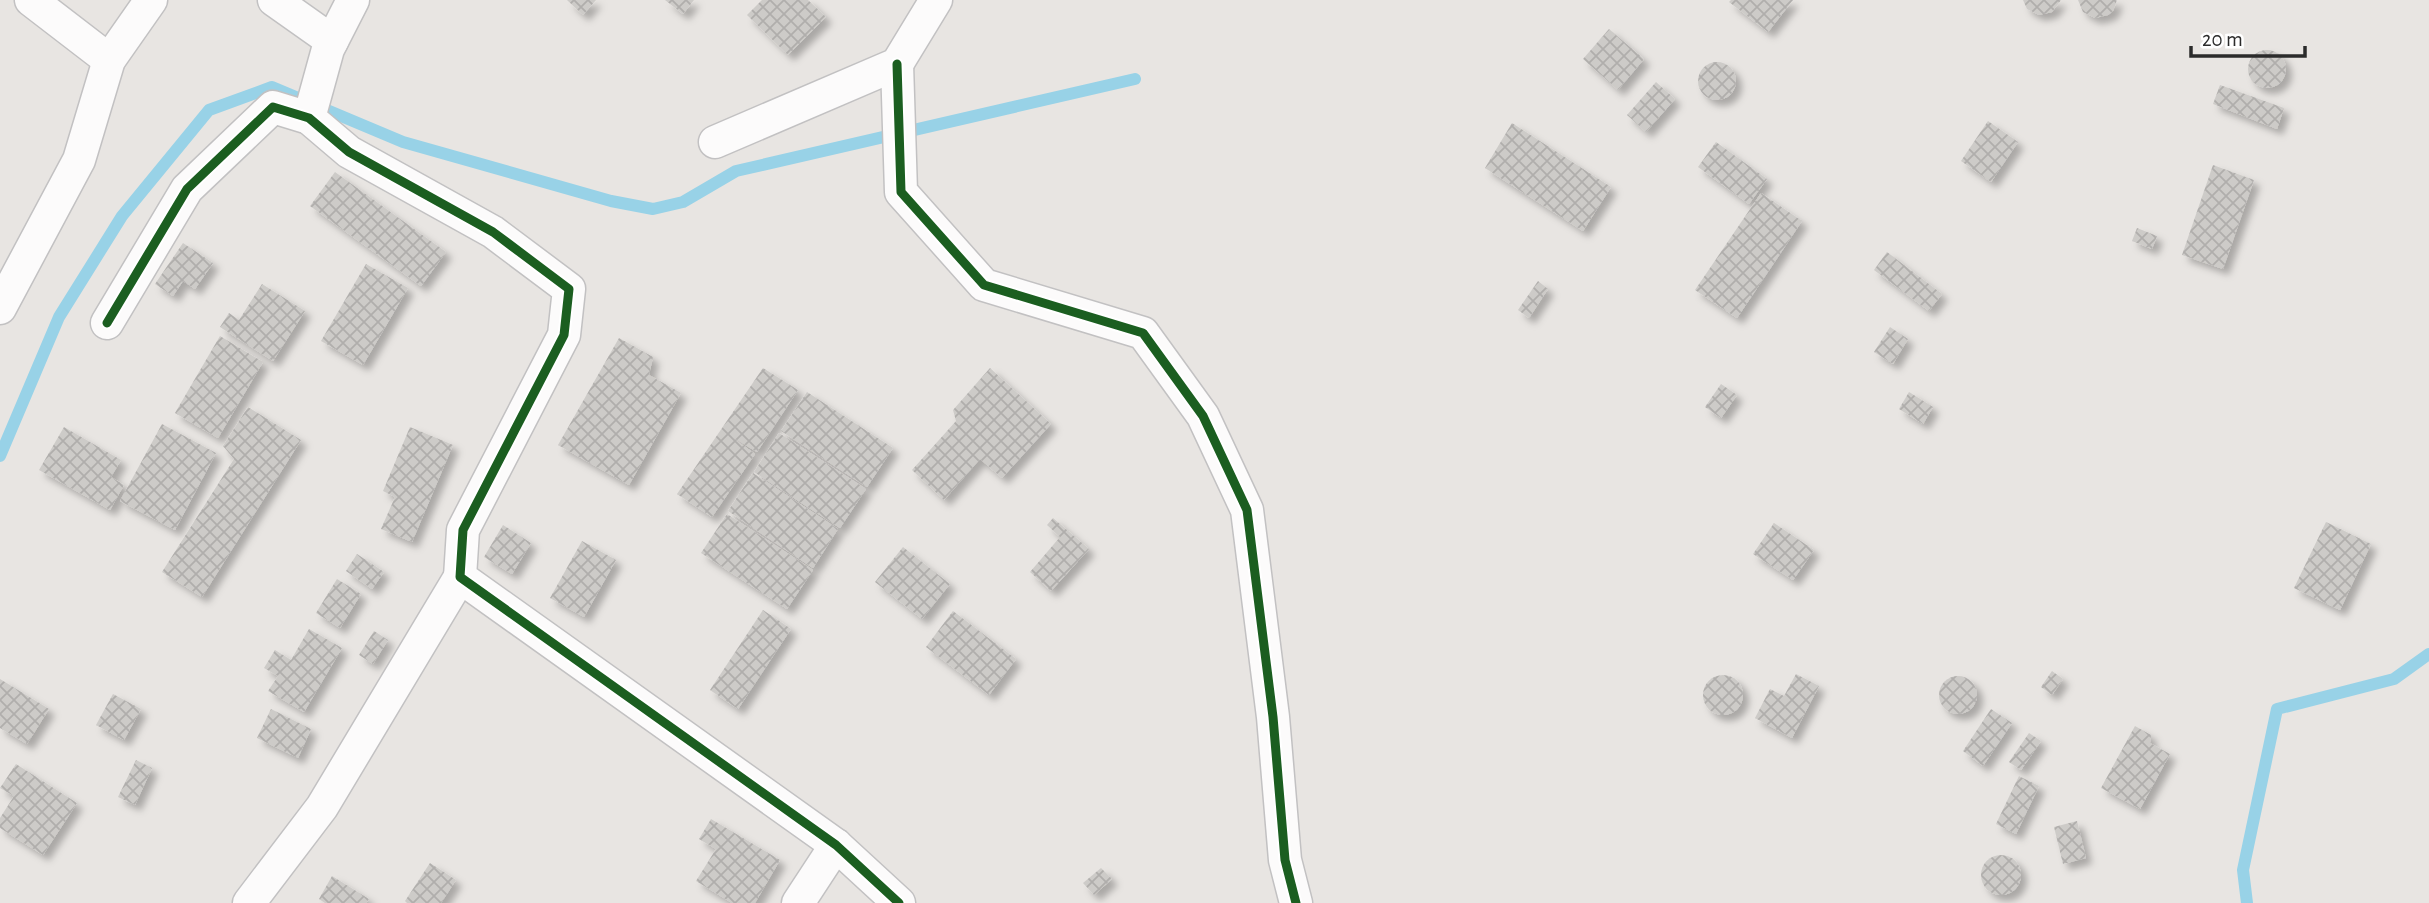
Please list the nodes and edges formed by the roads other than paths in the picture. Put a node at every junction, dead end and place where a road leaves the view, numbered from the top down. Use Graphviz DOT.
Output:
graph roads {
  1 [pos="31,0"];
  2 [pos="151,0"];
  3 [pos="274,0"];
  4 [pos="353,0"];
  5 [pos="936,0"];
  6 [pos="332,41"];
  7 [pos="109,60"];
  8 [pos="897,64"];
  9 [pos="312,106"];
  10 [pos="715,142"];
  11 [pos="0,308"];
  12 [pos="107,323"];
  13 [pos="460,577"];
  14 [pos="836,845"];
  15 [pos="250,903"];
  16 [pos="798,903"];
  17 [pos="899,903"];
  18 [pos="1296,903"];
  1 -- 7 [label="street"];
  2 -- 7 [label="street"];
  3 -- 6 [label="street"];
  4 -- 6 [label="street"];
  5 -- 8 [label="street"];
  6 -- 9 [label="street"];
  7 -- 11 [label="street"];
  8 -- 10 [label="street"];
  8 -- 18 [label="street"];
  9 -- 12 [label="street"];
  9 -- 13 [label="street"];
  13 -- 14 [label="street"];
  13 -- 15 [label="street"];
  14 -- 16 [label="street"];
  14 -- 17 [label="street"];
}
